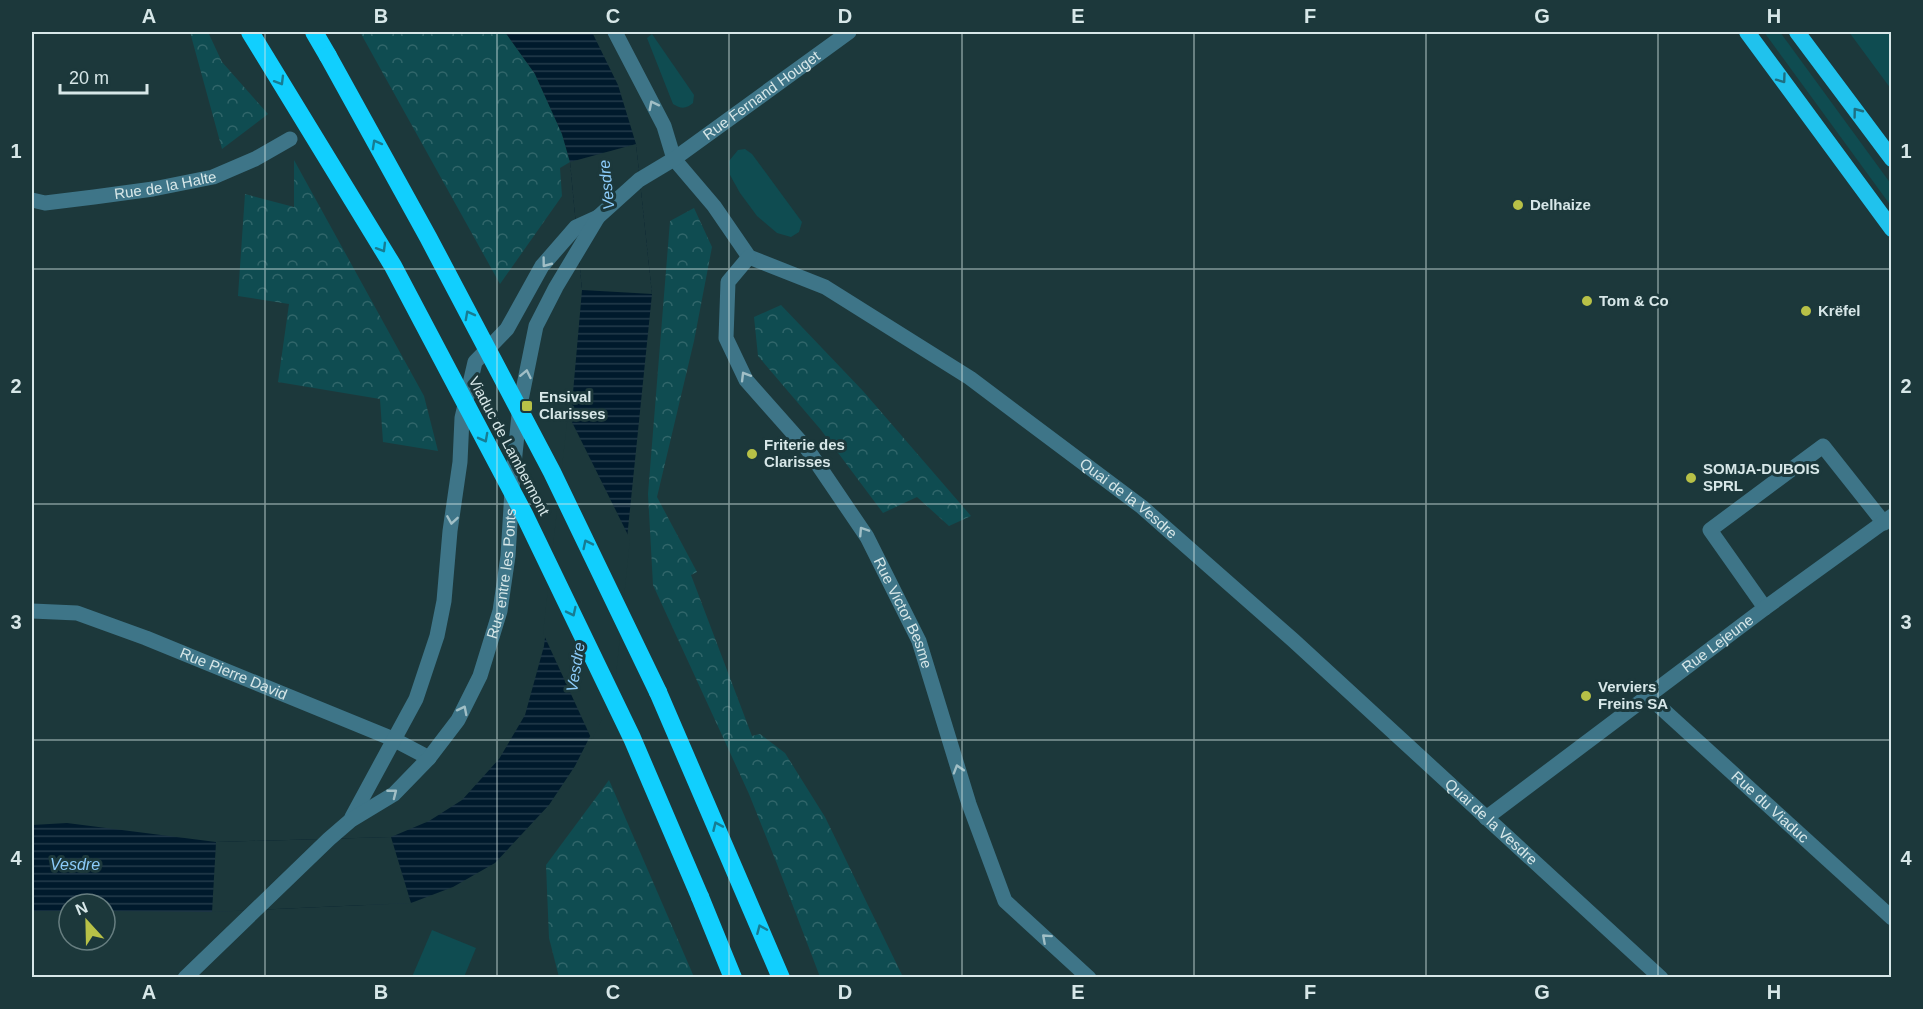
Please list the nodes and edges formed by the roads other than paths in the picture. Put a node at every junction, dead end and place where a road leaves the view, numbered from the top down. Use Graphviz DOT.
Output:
graph roads {
  1 [pos="250,32"];
  2 [pos="314,32"];
  3 [pos="615,32"];
  4 [pos="849,32"];
  5 [pos="1747,32"];
  6 [pos="1797,32"];
  7 [pos="290,139"];
  8 [pos="674,159"];
  9 [pos="1892,159"];
  10 [pos="32,200"];
  11 [pos="598,217"];
  12 [pos="1892,229"];
  13 [pos="749,257"];
  14 [pos="1888,520"];
  15 [pos="1765,608"];
  16 [pos="32,610"];
  17 [pos="1647,696"];
  18 [pos="393,739"];
  19 [pos="429,758"];
  20 [pos="1486,818"];
  21 [pos="351,820"];
  22 [pos="1892,918"];
  23 [pos="185,978"];
  24 [pos="733,978"];
  25 [pos="781,978"];
  26 [pos="1089,978"];
  27 [pos="1661,978"];
  1 -- 24 [label="highway, Viaduc de Lambermont, one-way, bridge"];
  25 -- 2 [label="highway, Viaduc de Lambermont, one-way, bridge"];
  8 -- 3 [label="street, one-way"];
  4 -- 8 [label="street, Rue Fernand Houget"];
  5 -- 12 [label="highway, one-way"];
  9 -- 6 [label="highway, one-way"];
  7 -- 10 [label="street, Rue de la Halte"];
  8 -- 11 [label="street, Rue entre les Ponts"];
  8 -- 13 [label="street"];
  11 -- 18 [label="street, Rue entre les Ponts, one-way"];
  19 -- 11 [label="street, Rue entre les Ponts, one-way"];
  13 -- 20 [label="street, Quai de la Vesdre"];
  26 -- 13 [label="street, Rue Victor Besme, one-way"];
  14 -- 15 [label="street, Rue Lejeune"];
  14 -- 15 [label="street"];
  15 -- 17 [label="street, Rue Lejeune"];
  16 -- 18 [label="street, Rue Pierre David"];
  17 -- 20 [label="street, Rue Lejeune"];
  17 -- 22 [label="street, Rue du Viaduc"];
  18 -- 19 [label="street, Rue Pierre David"];
  18 -- 21 [label="street, Rue entre les Ponts"];
  21 -- 19 [label="street, Rue entre les Ponts, one-way"];
  20 -- 27 [label="street, Quai de la Vesdre"];
  21 -- 23 [label="street, Rue entre les Ponts"];
}
